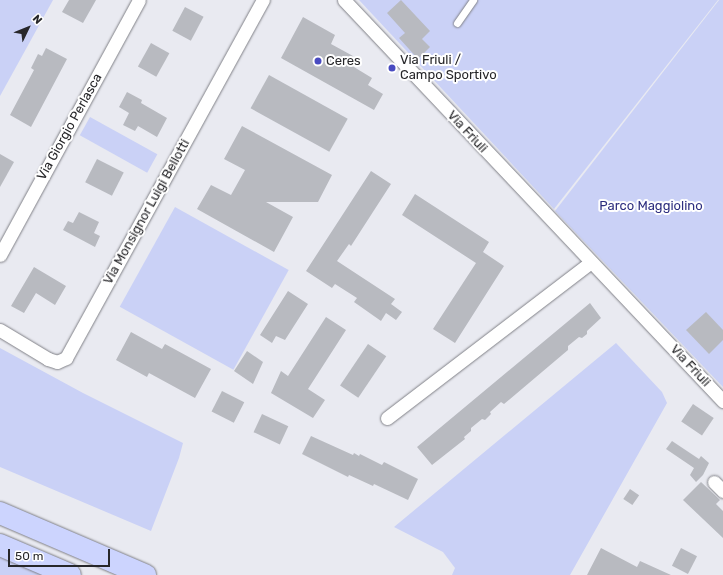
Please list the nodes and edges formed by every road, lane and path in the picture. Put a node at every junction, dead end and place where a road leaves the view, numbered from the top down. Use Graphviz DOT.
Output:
graph roads {
  1 [pos="139,0"];
  2 [pos="263,0"];
  3 [pos="344,0"];
  4 [pos="473,0"];
  5 [pos="457,23"];
  6 [pos="0,255"];
  7 [pos="591,262"];
  8 [pos="0,330"];
  9 [pos="723,402"];
  10 [pos="387,418"];
  11 [pos="0,513"];
  12 [pos="0,545"];
  13 [pos="70,575"];
  14 [pos="145,575"];
  1 -- 6 [label="street, Via Giorgio Perlasca"];
  2 -- 8 [label="street, Via Monsignor Luigi Bellotti"];
  3 -- 7 [label="street, Via Friuli"];
  4 -- 5 [label="lane"];
  7 -- 9 [label="street, Via Friuli"];
  7 -- 10 [label="street"];
  11 -- 14 [label="highway"];
  12 -- 13 [label="highway"];
}
